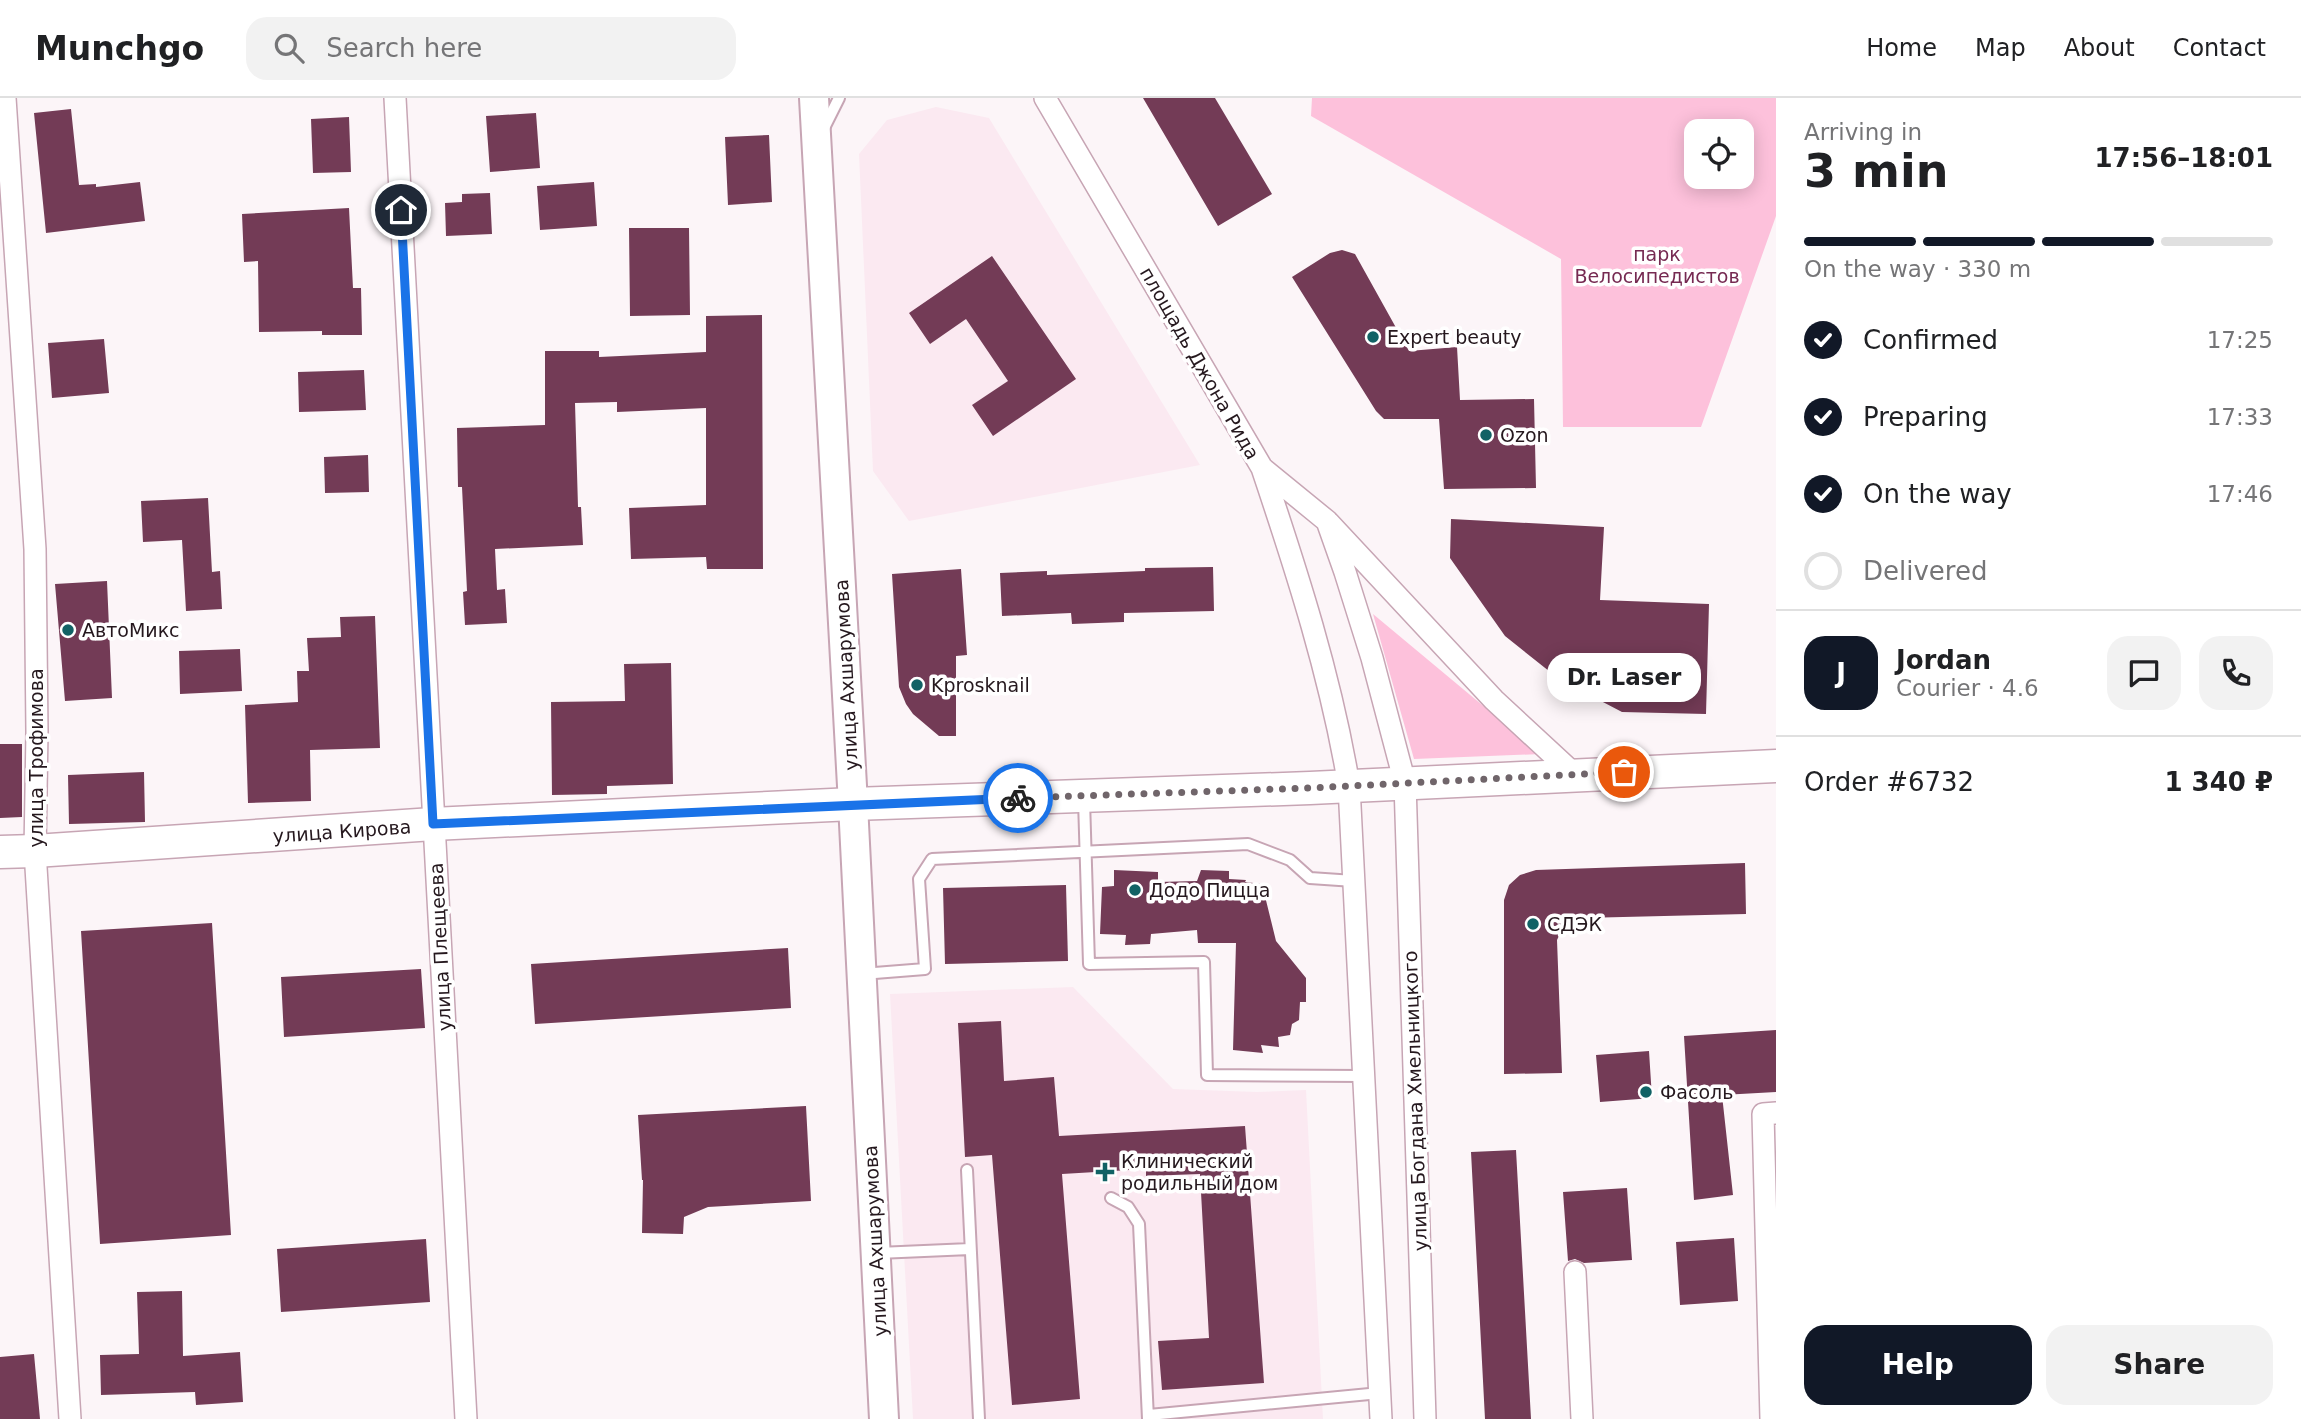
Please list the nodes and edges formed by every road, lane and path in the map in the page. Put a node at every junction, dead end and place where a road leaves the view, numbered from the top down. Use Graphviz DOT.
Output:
graph roads {
  1 [pos="5,98"];
  2 [pos="395,98"];
  3 [pos="814,98"];
  4 [pos="839,98"];
  5 [pos="1045,98"];
  6 [pos="816,145"];
  7 [pos="1262,468"];
  8 [pos="1327,521"];
  9 [pos="1776,766"];
  10 [pos="1574,774"];
  11 [pos="1405,783"];
  12 [pos="1349,786"];
  13 [pos="1084,796"];
  14 [pos="853,804"];
  15 [pos="433,824"];
  16 [pos="35,851"];
  17 [pos="1086,851"];
  18 [pos="0,852"];
  19 [pos="1354,881"];
  20 [pos="862,974"];
  21 [pos="1364,1076"];
  22 [pos="1770,1114"];
  23 [pos="967,1170"];
  24 [pos="1111,1198"];
  25 [pos="970,1249"];
  26 [pos="876,1253"];
  27 [pos="1575,1272"];
  28 [pos="1380,1393"];
  29 [pos="1148,1417"];
  30 [pos="70,1419"];
  31 [pos="466,1419"];
  32 [pos="884,1419"];
  33 [pos="979,1419"];
  34 [pos="1381,1419"];
  35 [pos="1425,1419"];
  36 [pos="1582,1419"];
  37 [pos="1771,1419"];
  1 -- 16 [label="street, улица Трофимова"];
  2 -- 15 [label="street, улица Плещеева"];
  3 -- 6 [label="street, улица Ахшарумова"];
  4 -- 6 [label="lane"];
  5 -- 7 [label="street, площадь Джона Рида"];
  6 -- 14 [label="street, улица Ахшарумова"];
  7 -- 8 [label="street, площадь Джона Рида"];
  7 -- 12 [label="street"];
  8 -- 10 [label="street, площадь Джона Рида"];
  8 -- 11 [label="street, улица Богдана Хмельницкого"];
  9 -- 10 [label="main road, улица Кирова"];
  10 -- 11 [label="main road, улица Кирова"];
  11 -- 12 [label="main road, улица Кирова"];
  11 -- 35 [label="street, улица Богдана Хмельницкого"];
  12 -- 13 [label="main road, улица Кирова"];
  12 -- 19 [label="street"];
  13 -- 14 [label="main road, улица Кирова"];
  13 -- 17 [label="lane"];
  14 -- 15 [label="main road, улица Кирова"];
  14 -- 20 [label="street, улица Ахшарумова"];
  15 -- 16 [label="main road, улица Кирова"];
  15 -- 31 [label="street, улица Плещеева"];
  16 -- 18 [label="main road, улица Кирова"];
  16 -- 30 [label="street, улица Трофимова"];
  17 -- 19 [label="lane"];
  17 -- 20 [label="lane"];
  17 -- 21 [label="lane"];
  19 -- 21 [label="street"];
  20 -- 26 [label="street, улица Ахшарумова"];
  21 -- 28 [label="street"];
  22 -- 37 [label="street"];
  23 -- 25 [label="lane"];
  24 -- 29 [label="lane"];
  25 -- 26 [label="lane"];
  25 -- 33 [label="lane"];
  26 -- 32 [label="street, улица Ахшарумова"];
  27 -- 36 [label="street"];
  28 -- 29 [label="lane"];
  28 -- 34 [label="street"];
}
